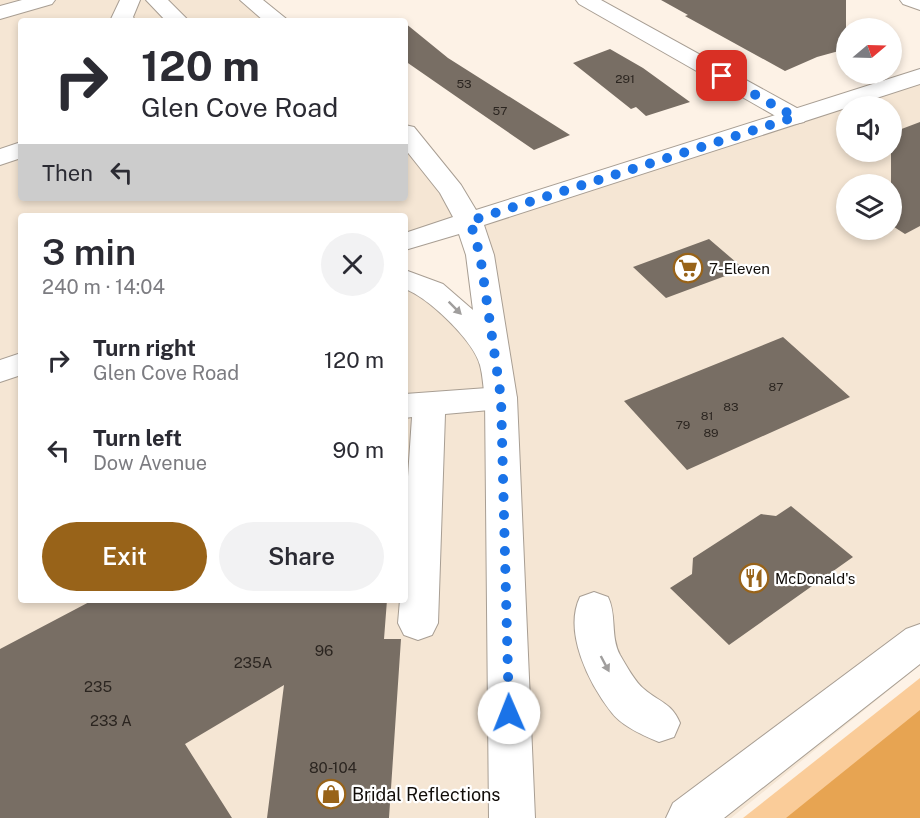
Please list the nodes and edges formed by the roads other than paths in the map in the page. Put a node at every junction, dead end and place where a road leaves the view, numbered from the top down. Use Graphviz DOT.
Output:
graph roads {
  1 [pos="45,0"];
  2 [pos="130,0"];
  3 [pos="157,0"];
  4 [pos="250,0"];
  5 [pos="586,0"];
  6 [pos="910,0"];
  7 [pos="920,4"];
  8 [pos="0,12"];
  9 [pos="122,18"];
  10 [pos="175,18"];
  11 [pos="274,18"];
  12 [pos="920,76"];
  13 [pos="795,117"];
  14 [pos="408,136"];
  15 [pos="18,151"];
  16 [pos="0,157"];
  17 [pos="470,221"];
  18 [pos="408,241"];
  19 [pos="408,280"];
  20 [pos="495,360"];
  21 [pos="18,365"];
  22 [pos="0,371"];
  23 [pos="501,398"];
  24 [pos="417,405"];
  25 [pos="594,608"];
  26 [pos="418,624"];
  27 [pos="920,641"];
  28 [pos="659,723"];
  29 [pos="512,818"];
  30 [pos="689,818"];
  1 -- 8 [label="main road"];
  2 -- 9 [label="main road"];
  3 -- 10 [label="main road"];
  4 -- 11 [label="main road"];
  5 -- 13 [label="main road"];
  6 -- 7 [label="main road"];
  12 -- 13 [label="main road"];
  13 -- 17 [label="main road"];
  14 -- 17 [label="main road"];
  15 -- 16 [label="main road"];
  17 -- 18 [label="main road"];
  17 -- 20 [label="main road"];
  19 -- 20 [label="main road, one-way"];
  20 -- 23 [label="main road"];
  21 -- 22 [label="main road"];
  23 -- 24 [label="main road"];
  23 -- 29 [label="main road"];
  24 -- 26 [label="main road"];
  25 -- 28 [label="main road, one-way"];
  27 -- 30 [label="main road"];
}
